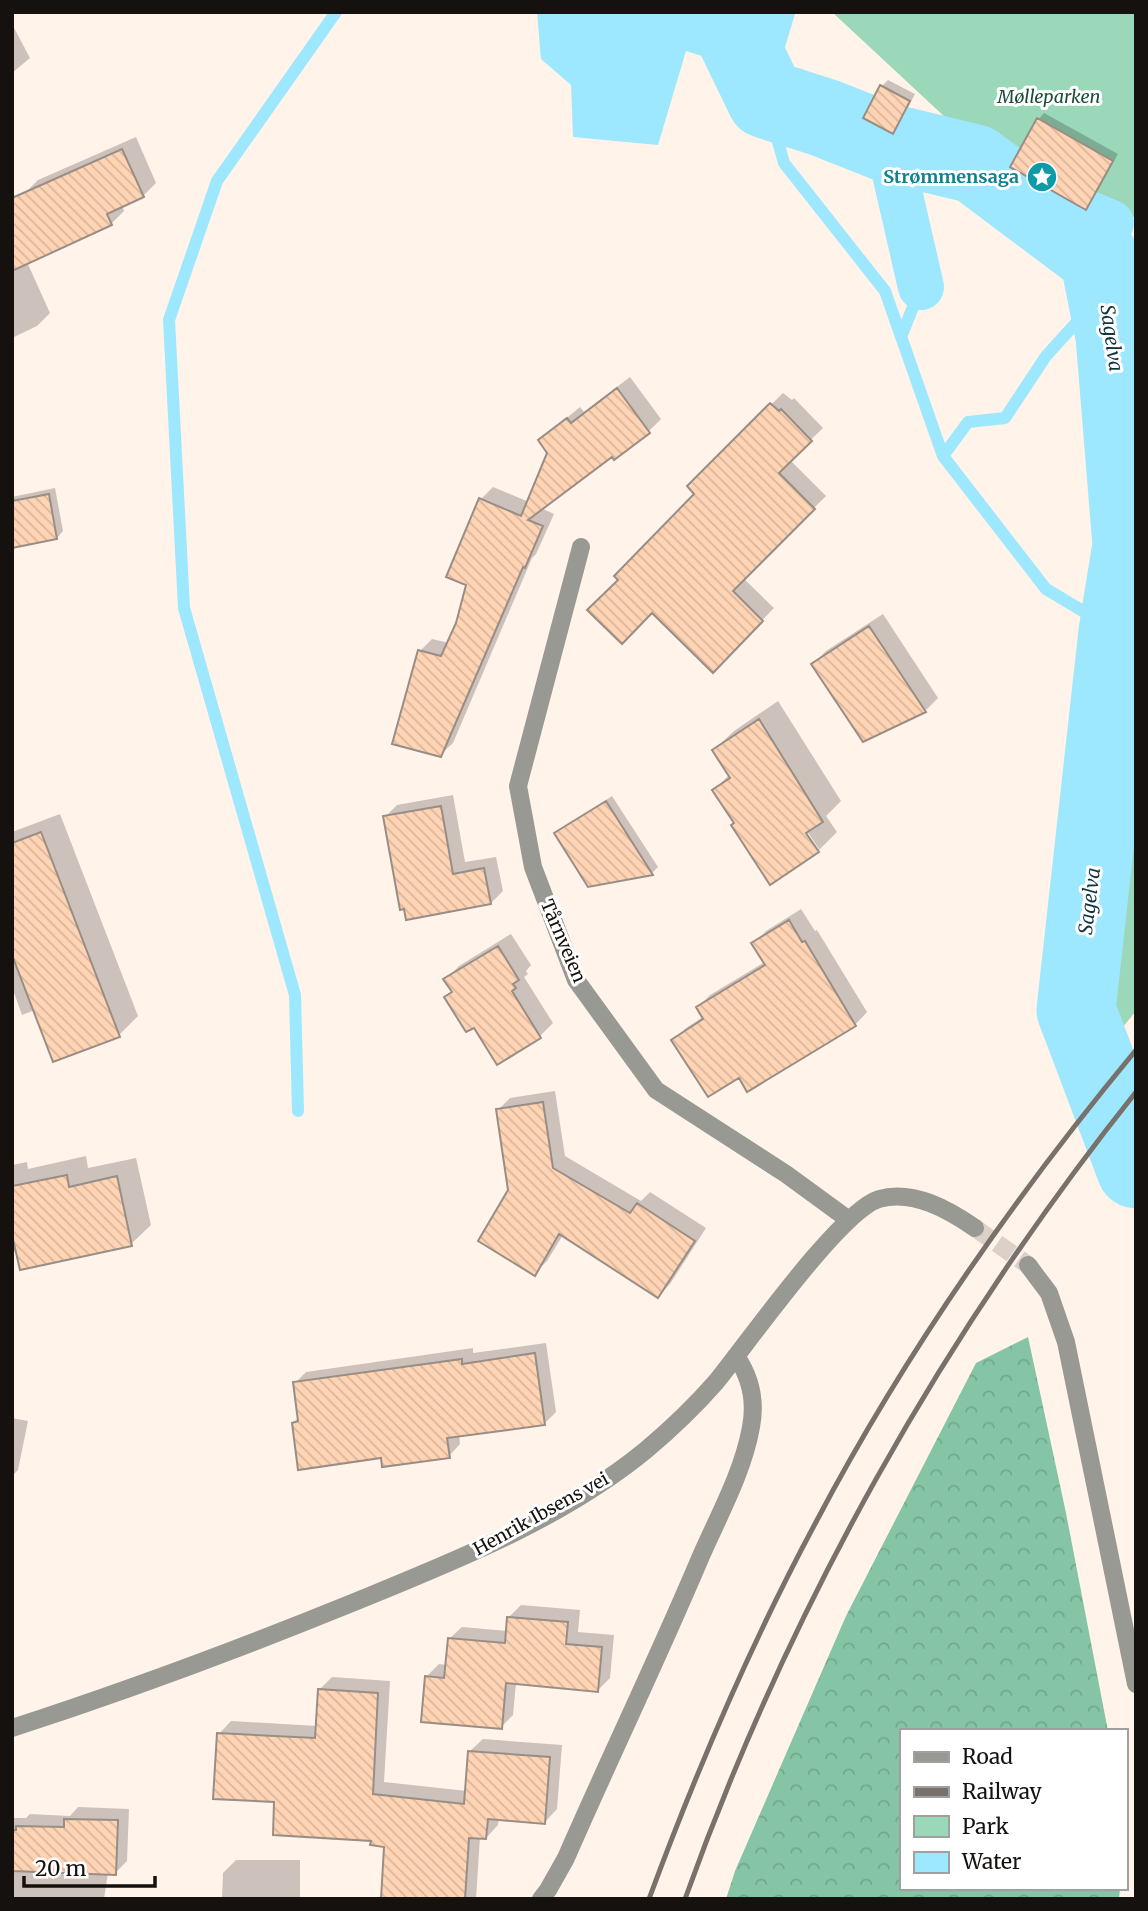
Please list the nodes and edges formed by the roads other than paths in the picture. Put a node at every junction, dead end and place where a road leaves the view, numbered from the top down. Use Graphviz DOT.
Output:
graph roads {
  1 [pos="581,547"];
  2 [pos="849,1220"];
  3 [pos="975,1228"];
  4 [pos="1028,1265"];
  5 [pos="736,1356"];
  6 [pos="1136,1684"];
  7 [pos="12,1728"];
  8 [pos="541,1899"];
  1 -- 2 [label="street, Tårnveien"];
  2 -- 3 [label="street, Henrik Ibsens vei"];
  2 -- 5 [label="street, Henrik Ibsens vei"];
  4 -- 6 [label="street"];
  5 -- 7 [label="street, Henrik Ibsens vei"];
  5 -- 8 [label="street"];
}
